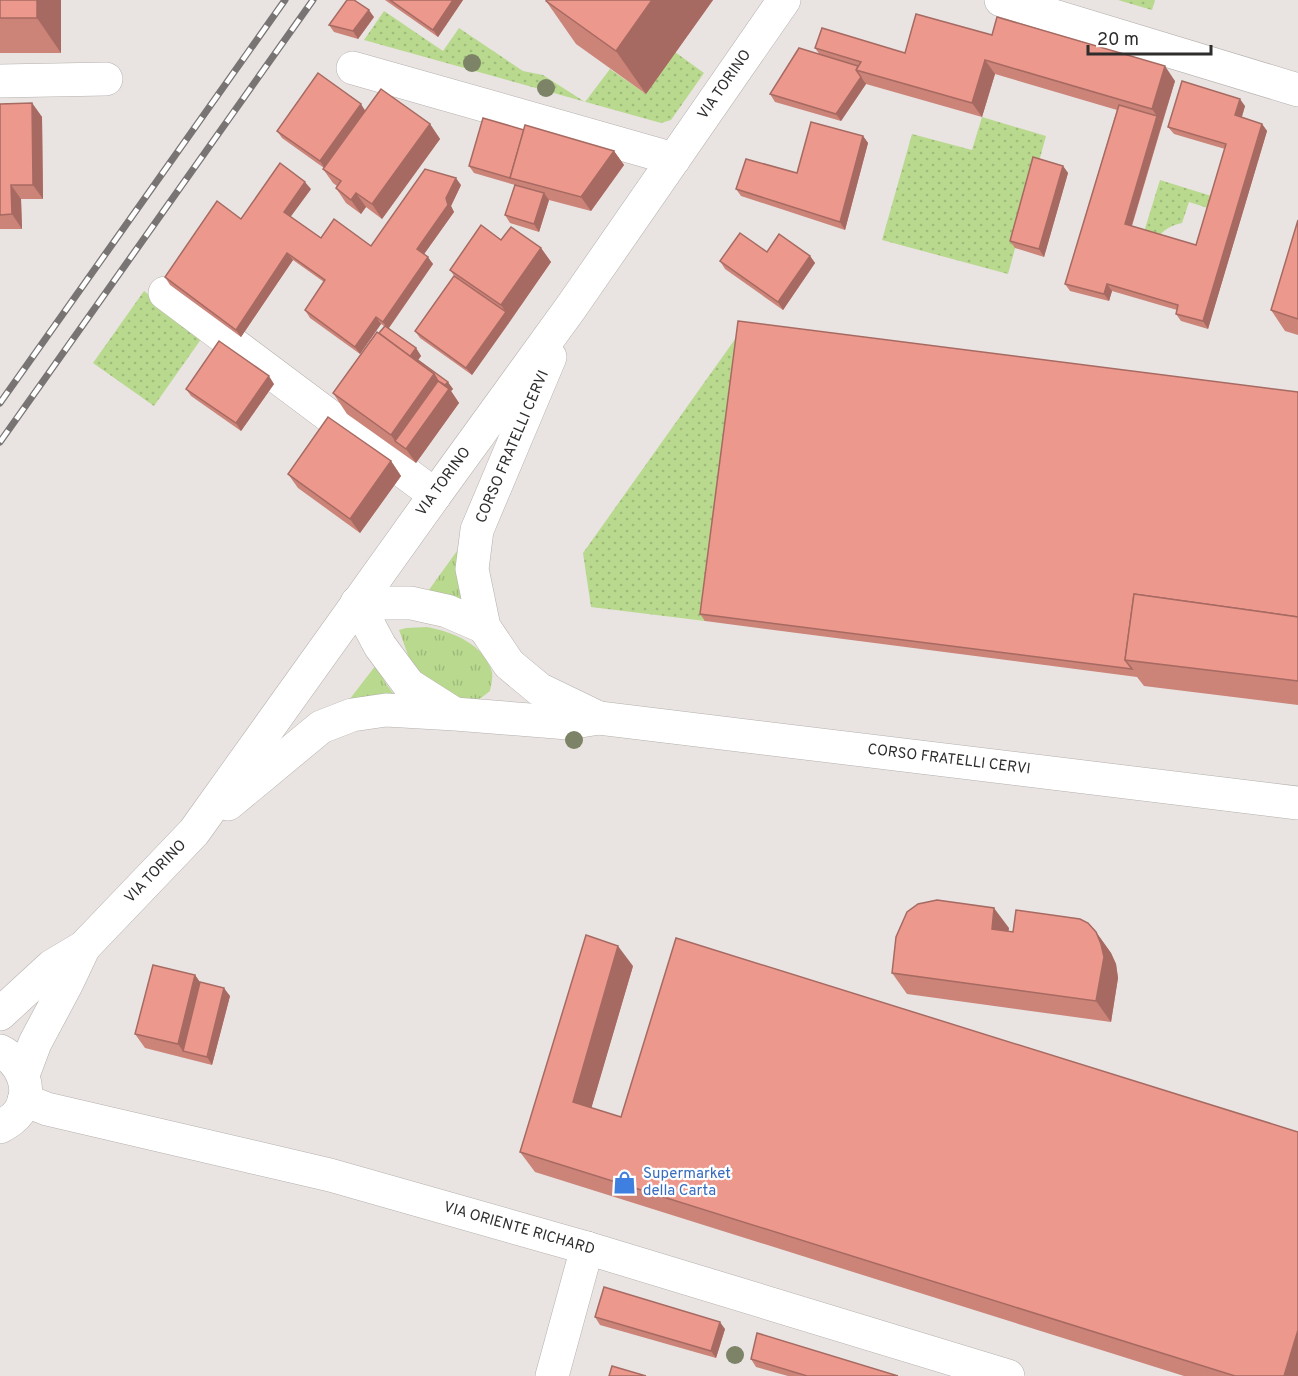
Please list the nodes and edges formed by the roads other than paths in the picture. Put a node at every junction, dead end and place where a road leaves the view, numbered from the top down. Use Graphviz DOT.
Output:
graph roads {
  1 [pos="784,0"];
  2 [pos="1001,0"];
  3 [pos="353,68"];
  4 [pos="106,80"];
  5 [pos="0,81"];
  6 [pos="1298,90"];
  7 [pos="674,159"];
  8 [pos="165,293"];
  9 [pos="572,306"];
  10 [pos="435,495"];
  11 [pos="357,603"];
  12 [pos="484,627"];
  13 [pos="455,714"];
  14 [pos="599,718"];
  15 [pos="1298,803"];
  16 [pos="194,832"];
  17 [pos="84,947"];
  18 [pos="0,1014"];
  19 [pos="0,1051"];
  20 [pos="24,1087"];
  21 [pos="0,1127"];
  22 [pos="587,1248"];
  23 [pos="552,1376"];
  24 [pos="1008,1376"];
  1 -- 7 [label="street, VIA TORINO"];
  2 -- 6 [label="street"];
  3 -- 7 [label="street"];
  4 -- 5 [label="street"];
  7 -- 9 [label="street, VIA TORINO"];
  8 -- 10 [label="street"];
  9 -- 10 [label="street, VIA TORINO"];
  9 -- 12 [label="street, CORSO FRATELLI CERVI"];
  10 -- 11 [label="street, VIA TORINO"];
  11 -- 12 [label="street"];
  11 -- 13 [label="street, CORSO FRATELLI CERVI"];
  11 -- 16 [label="street, VIA TORINO"];
  12 -- 14 [label="street, CORSO FRATELLI CERVI"];
  13 -- 14 [label="street, CORSO FRATELLI CERVI"];
  13 -- 16 [label="street, CORSO FRATELLI CERVI"];
  14 -- 15 [label="street, CORSO FRATELLI CERVI"];
  16 -- 17 [label="street, VIA TORINO"];
  17 -- 18 [label="street, VIA TORINO"];
  17 -- 20 [label="street, VIA TORINO"];
  19 -- 20 [label="street"];
  20 -- 21 [label="street, VIA TORINO"];
  20 -- 22 [label="street, VIA ORIENTE RICHARD"];
  22 -- 23 [label="street"];
  22 -- 24 [label="street, VIA ORIENTE RICHARD"];
}
